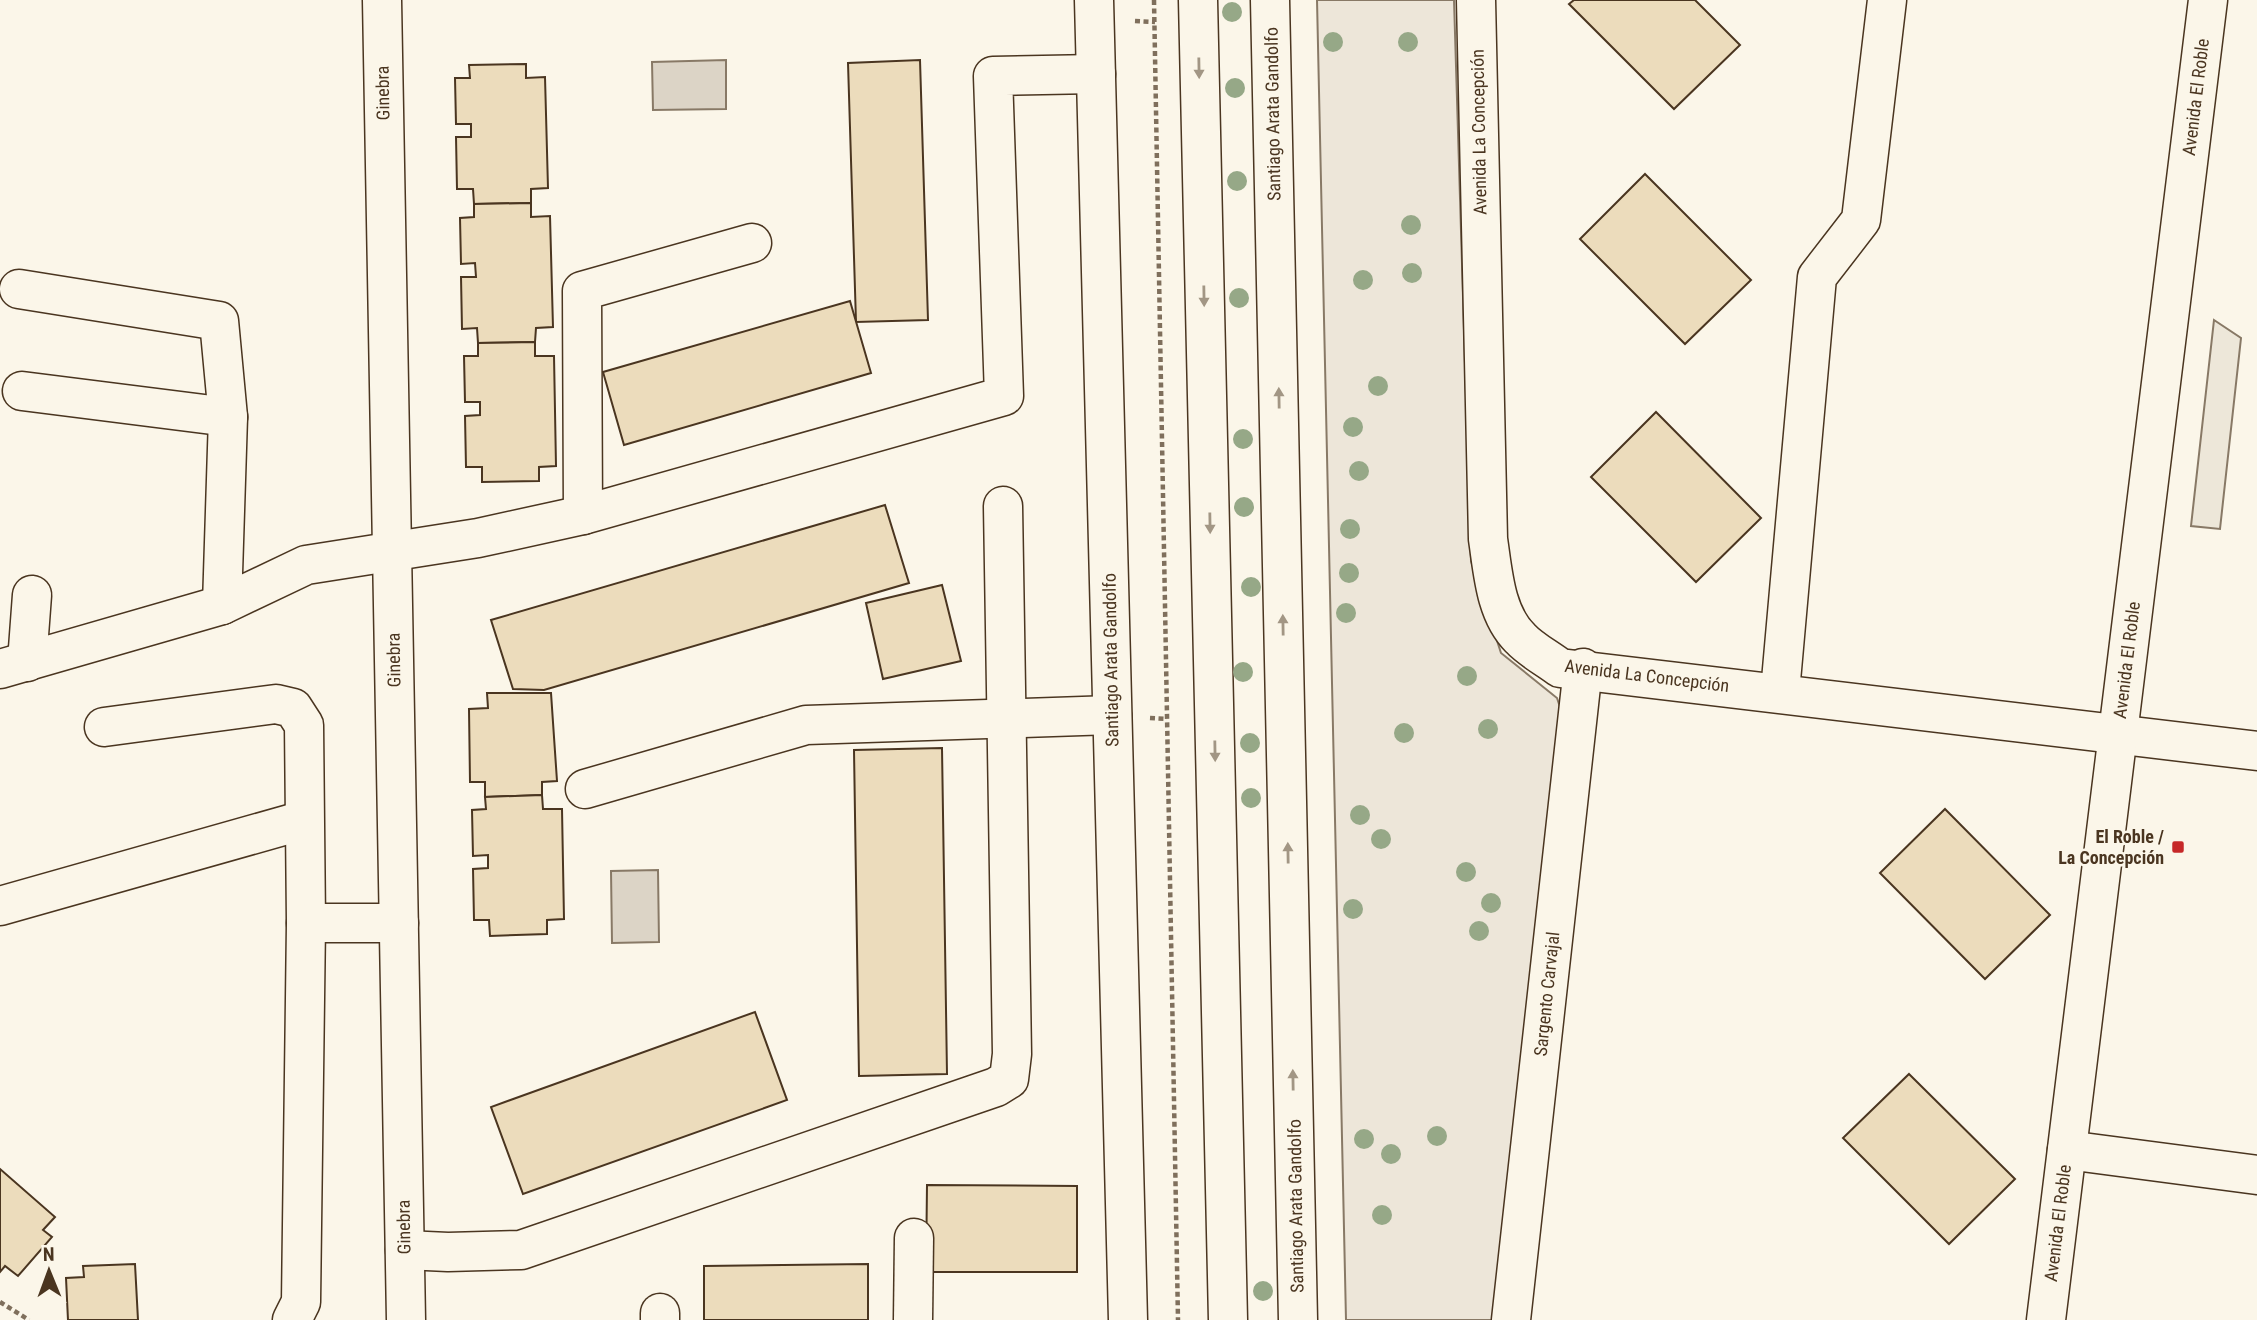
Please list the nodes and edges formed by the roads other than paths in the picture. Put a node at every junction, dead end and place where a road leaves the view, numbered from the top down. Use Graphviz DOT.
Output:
graph roads {
  1 [pos="382,0"];
  2 [pos="1094,0"];
  3 [pos="1198,0"];
  4 [pos="1270,0"];
  5 [pos="1476,0"];
  6 [pos="1888,0"];
  7 [pos="2208,0"];
  8 [pos="1096,74"];
  9 [pos="752,243"];
  10 [pos="19,289"];
  11 [pos="22,391"];
  12 [pos="228,417"];
  13 [pos="1003,506"];
  14 [pos="583,514"];
  15 [pos="392,553"];
  16 [pos="32,595"];
  17 [pos="222,605"];
  18 [pos="13,666"];
  19 [pos="1583,668"];
  20 [pos="1780,692"];
  21 [pos="1112,715"];
  22 [pos="1005,717"];
  23 [pos="104,727"];
  24 [pos="2118,734"];
  25 [pos="2257,751"];
  26 [pos="585,789"];
  27 [pos="304,820"];
  28 [pos="0,906"];
  29 [pos="306,923"];
  30 [pos="399,923"];
  31 [pos="2067,1150"];
  32 [pos="2257,1175"];
  33 [pos="914,1238"];
  34 [pos="405,1250"];
  35 [pos="292,1320"];
  36 [pos="406,1320"];
  37 [pos="913,1320"];
  38 [pos="1128,1320"];
  39 [pos="1228,1320"];
  40 [pos="1298,1320"];
  41 [pos="1511,1320"];
  42 [pos="2046,1320"];
  1 -- 15 [label="street, Ginebra"];
  2 -- 8 [label="street, Santiago Arata Gandolfo"];
  3 -- 39 [label="street, one-way"];
  40 -- 4 [label="street, Santiago Arata Gandolfo, one-way"];
  5 -- 19 [label="street, Avenida La Concepción"];
  6 -- 20 [label="street"];
  7 -- 24 [label="street, Avenida El Roble"];
  8 -- 14 [label="street"];
  8 -- 21 [label="street, Santiago Arata Gandolfo"];
  9 -- 14 [label="street"];
  10 -- 12 [label="street"];
  11 -- 12 [label="street"];
  12 -- 17 [label="street"];
  13 -- 22 [label="street"];
  14 -- 15 [label="street"];
  15 -- 17 [label="street"];
  15 -- 30 [label="street, Ginebra"];
  16 -- 18 [label="street"];
  17 -- 18 [label="street"];
  19 -- 20 [label="street, Avenida La Concepción"];
  19 -- 41 [label="street, Sargento Carvajal"];
  20 -- 24 [label="street, Avenida La Concepción"];
  21 -- 22 [label="street"];
  21 -- 38 [label="street, Santiago Arata Gandolfo"];
  22 -- 26 [label="street"];
  22 -- 34 [label="street"];
  23 -- 27 [label="street"];
  24 -- 25 [label="street, Avenida La Concepción"];
  24 -- 31 [label="street, Avenida El Roble"];
  27 -- 28 [label="street"];
  27 -- 29 [label="street"];
  29 -- 30 [label="street"];
  29 -- 35 [label="street"];
  30 -- 34 [label="street, Ginebra"];
  31 -- 32 [label="street"];
  31 -- 42 [label="street, Avenida El Roble"];
  33 -- 37 [label="street"];
  34 -- 36 [label="street, Ginebra"];
}
